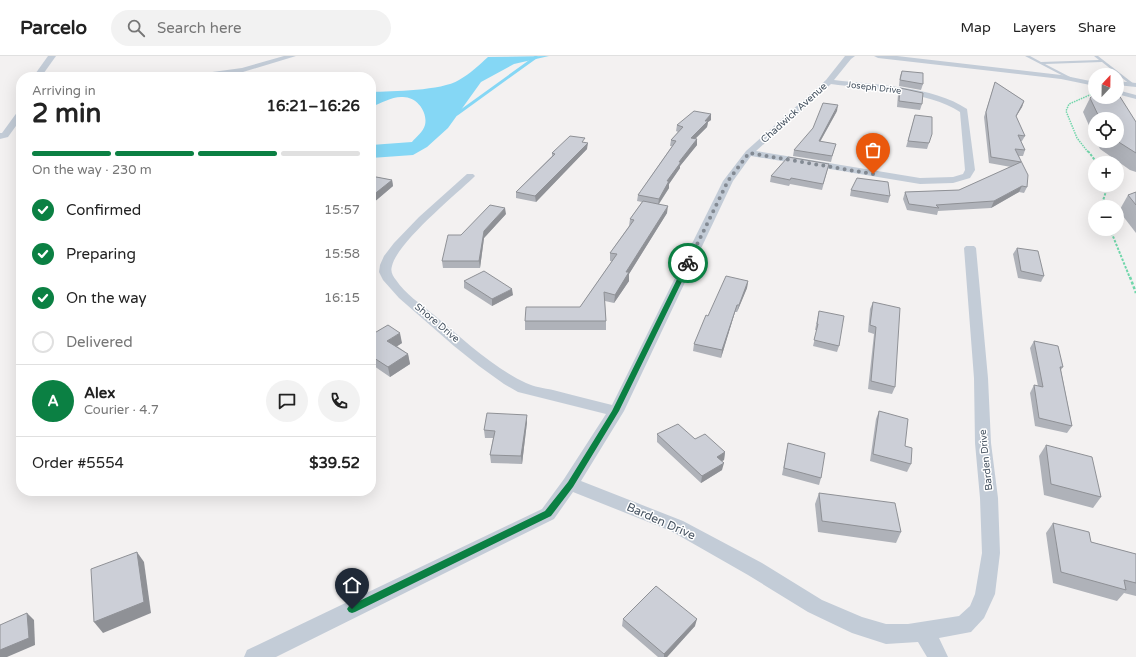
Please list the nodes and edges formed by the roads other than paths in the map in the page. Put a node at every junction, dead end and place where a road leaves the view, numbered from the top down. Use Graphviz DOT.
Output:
graph roads {
  1 [pos="52,56"];
  2 [pos="292,56"];
  3 [pos="851,56"];
  4 [pos="878,56"];
  5 [pos="1027,56"];
  6 [pos="1096,56"];
  7 [pos="902,57"];
  8 [pos="1103,61"];
  9 [pos="1040,63"];
  10 [pos="41,72"];
  11 [pos="228,72"];
  12 [pos="1071,79"];
  13 [pos="829,82"];
  14 [pos="1088,83"];
  15 [pos="1124,83"];
  16 [pos="1134,84"];
  17 [pos="1124,94"];
  18 [pos="1136,97"];
  19 [pos="961,99"];
  20 [pos="950,101"];
  21 [pos="16,120"];
  22 [pos="0,136"];
  23 [pos="749,153"];
  24 [pos="470,176"];
  25 [pos="970,248"];
  26 [pos="616,411"];
  27 [pos="570,484"];
  28 [pos="924,632"];
  29 [pos="254,657"];
  30 [pos="938,657"];
  1 -- 10 [label="street"];
  2 -- 11 [label="street"];
  3 -- 13 [label="street, Chadwick Avenue"];
  4 -- 7 [label="street"];
  5 -- 9 [label="lane"];
  6 -- 8 [label="lane"];
  7 -- 12 [label="street"];
  8 -- 9 [label="lane"];
  8 -- 16 [label="lane"];
  9 -- 12 [label="lane"];
  12 -- 14 [label="street"];
  13 -- 20 [label="street, Joseph Drive"];
  13 -- 23 [label="street, Chadwick Avenue"];
  15 -- 16 [label="street"];
  17 -- 18 [label="street"];
  19 -- 20 [label="street"];
  20 -- 23 [label="street, Joseph Drive"];
  21 -- 22 [label="street"];
  23 -- 26 [label="street, Chadwick Avenue"];
  24 -- 26 [label="street, Shore Drive"];
  25 -- 28 [label="street, Barden Drive"];
  26 -- 27 [label="street, Chadwick Avenue"];
  27 -- 28 [label="street, Barden Drive"];
  27 -- 29 [label="street, Chadwick Avenue"];
  28 -- 30 [label="street"];
}
